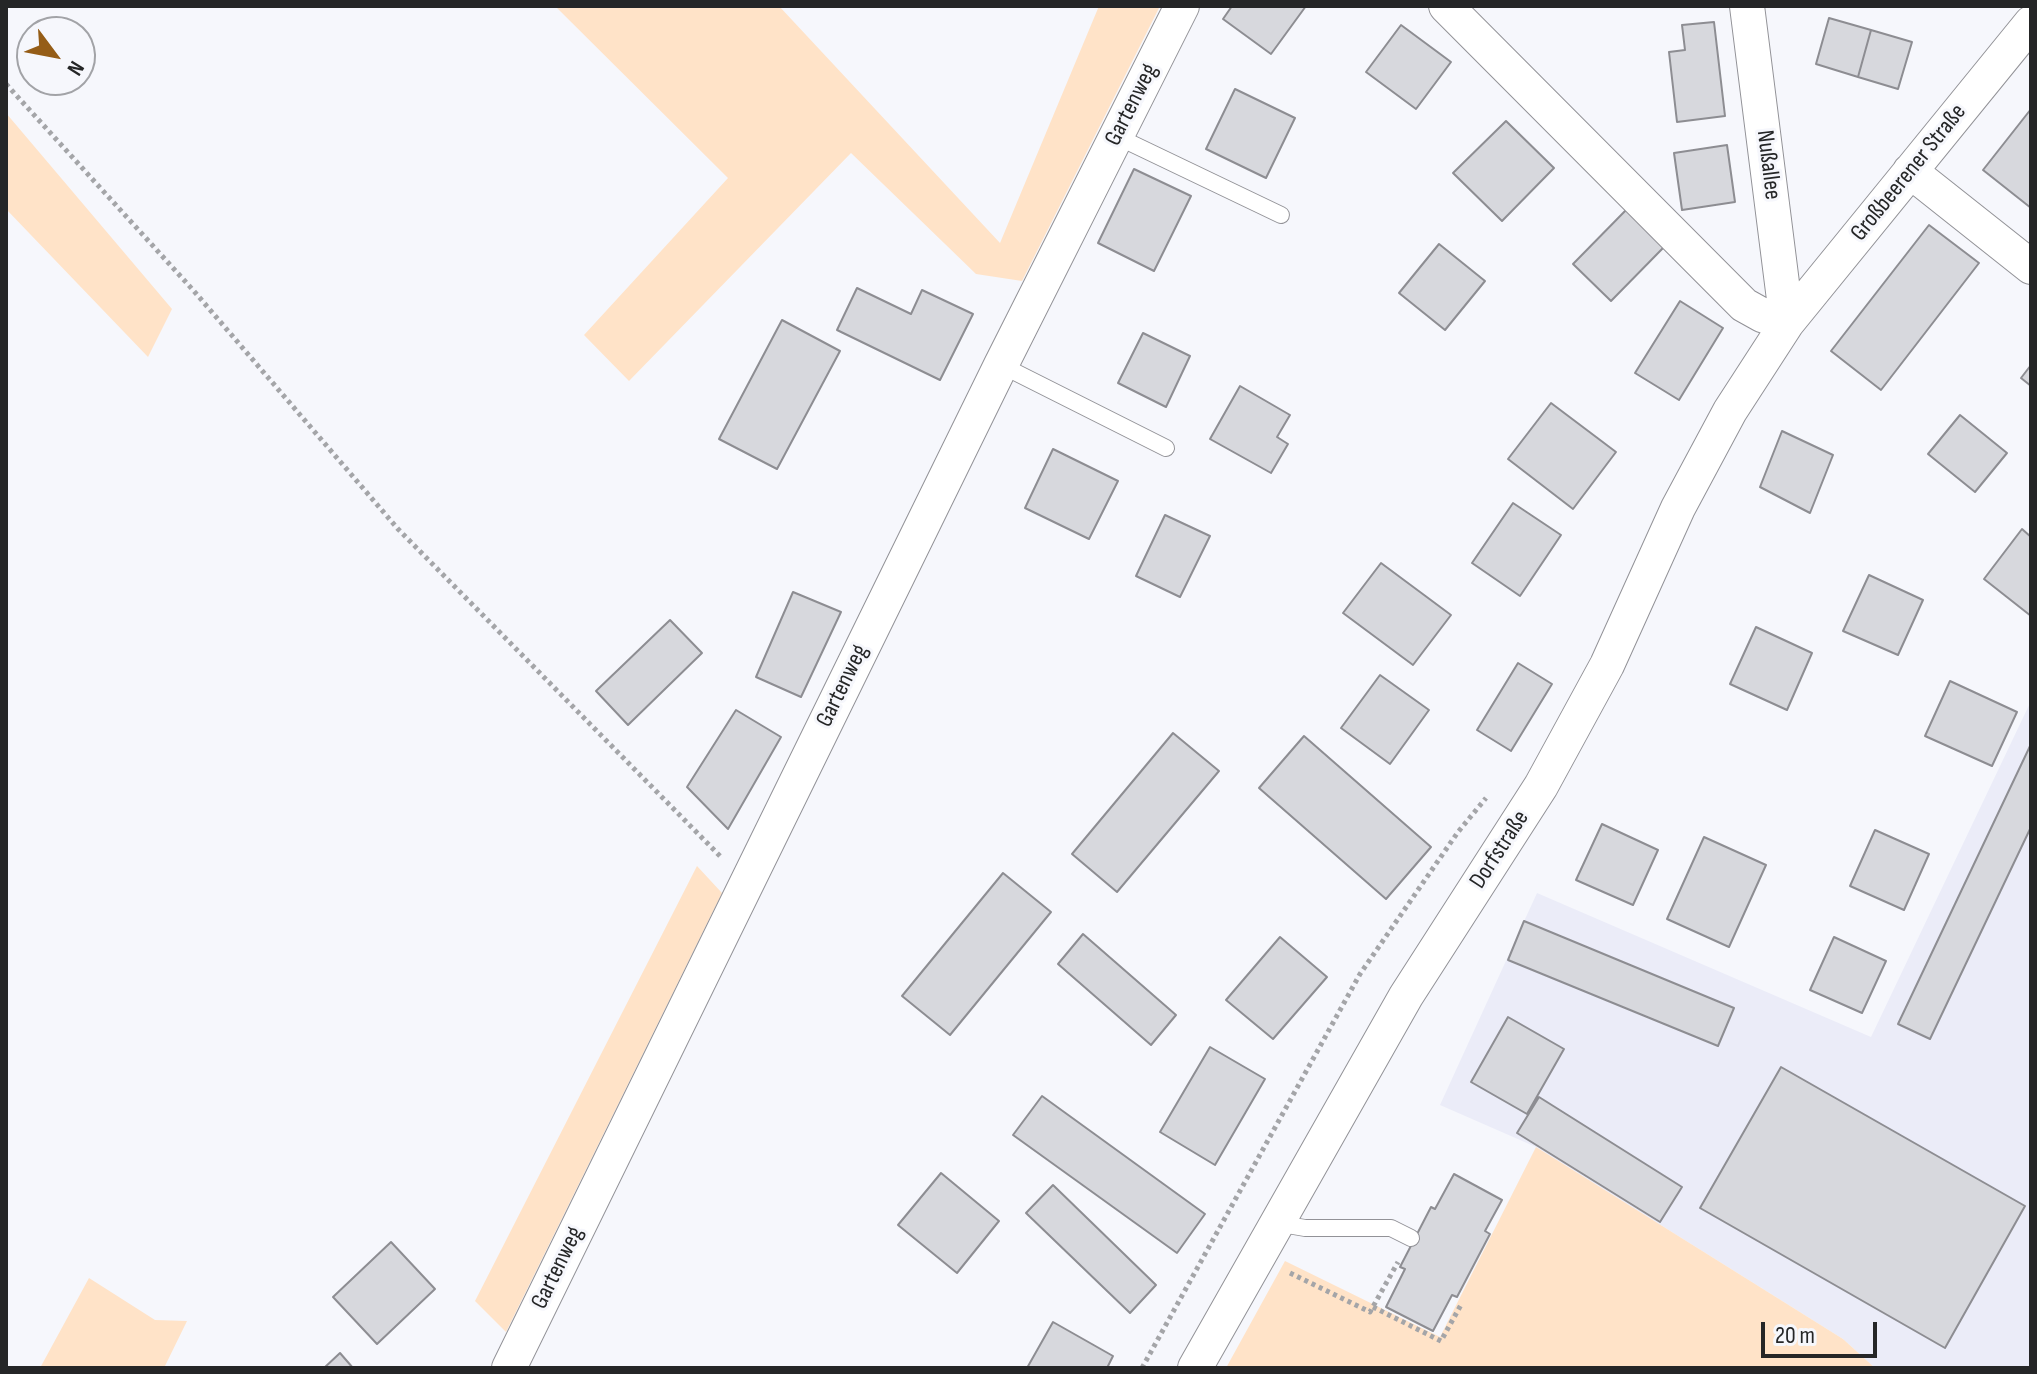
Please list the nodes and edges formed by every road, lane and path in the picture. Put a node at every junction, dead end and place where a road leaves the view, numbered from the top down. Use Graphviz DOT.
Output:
graph roads {
  1 [pos="1182,6"];
  2 [pos="1446,6"];
  3 [pos="1747,6"];
  4 [pos="2031,23"];
  5 [pos="6,84"];
  6 [pos="1116,136"];
  7 [pos="1910,171"];
  8 [pos="1281,215"];
  9 [pos="2031,267"];
  10 [pos="1787,323"];
  11 [pos="1001,365"];
  12 [pos="1166,448"];
  13 [pos="1494,789"];
  14 [pos="746,883"];
  15 [pos="1276,1223"];
  16 [pos="1411,1238"];
  17 [pos="1257,1257"];
  18 [pos="1462,1303"];
  19 [pos="1373,1307"];
  20 [pos="509,1368"];
  21 [pos="1142,1368"];
  22 [pos="1195,1368"];
  1 -- 6 [label="street, Gartenweg"];
  2 -- 10 [label="street"];
  3 -- 10 [label="street, Nußallee"];
  4 -- 7 [label="street, Großbeerener Straße"];
  5 -- 14 [label="path"];
  6 -- 8 [label="lane"];
  6 -- 11 [label="street, Gartenweg"];
  7 -- 9 [label="street"];
  7 -- 10 [label="street, Großbeerener Straße"];
  10 -- 15 [label="street, Dorfstraße"];
  11 -- 12 [label="lane"];
  11 -- 14 [label="street, Gartenweg"];
  13 -- 21 [label="path"];
  14 -- 20 [label="street, Gartenweg"];
  15 -- 16 [label="lane"];
  15 -- 17 [label="street, Dorfstraße"];
  16 -- 19 [label="path"];
  17 -- 19 [label="path"];
  17 -- 22 [label="street, Dorfstraße"];
  18 -- 19 [label="path"];
}
